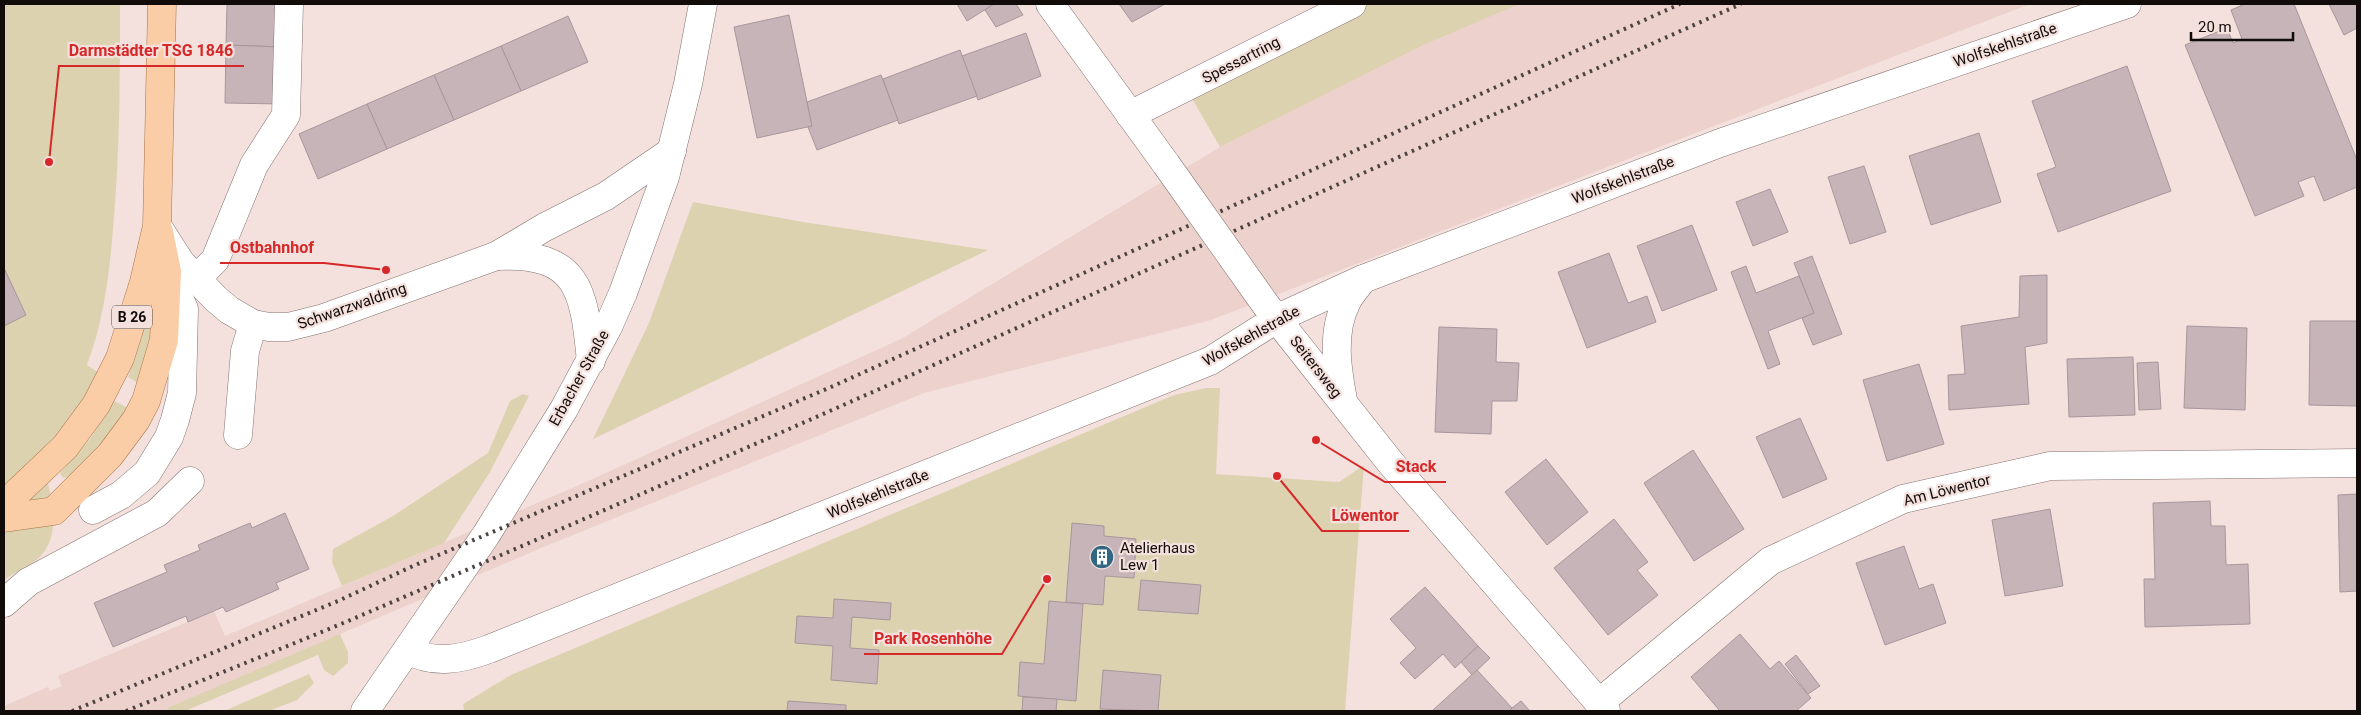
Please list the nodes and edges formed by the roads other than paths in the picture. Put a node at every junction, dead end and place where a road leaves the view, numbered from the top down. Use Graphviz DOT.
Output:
graph roads {
  1 [pos="162,4"];
  2 [pos="289,4"];
  3 [pos="703,4"];
  4 [pos="1050,4"];
  5 [pos="1352,4"];
  6 [pos="2127,4"];
  7 [pos="1320,12"];
  8 [pos="1130,115"];
  9 [pos="672,151"];
  10 [pos="157,226"];
  11 [pos="496,256"];
  12 [pos="168,272"];
  13 [pos="196,279"];
  14 [pos="1364,280"];
  15 [pos="1273,313"];
  16 [pos="253,324"];
  17 [pos="591,361"];
  18 [pos="1343,402"];
  19 [pos="238,435"];
  20 [pos="2357,463"];
  21 [pos="190,480"];
  22 [pos="4,505"];
  23 [pos="93,510"];
  24 [pos="54,511"];
  25 [pos="157,513"];
  26 [pos="4,518"];
  27 [pos="4,603"];
  28 [pos="408,650"];
  29 [pos="1602,707"];
  30 [pos="365,711"];
  1 -- 10 [label="main road, B 26"];
  2 -- 13 [label="street"];
  3 -- 9 [label="street, Erbacher Straße"];
  4 -- 8 [label="street, Seitersweg"];
  5 -- 7 [label="street, Spessartring"];
  6 -- 14 [label="street, Wolfskehlstraße"];
  7 -- 8 [label="street, Spessartring"];
  8 -- 15 [label="street, Seitersweg, bridge"];
  9 -- 11 [label="street, Schwarzwaldring"];
  9 -- 17 [label="street, Erbacher Straße"];
  10 -- 12 [label="main road, B 26"];
  10 -- 13 [label="street, Schwarzwaldring"];
  10 -- 22 [label="main road, B 26"];
  11 -- 16 [label="street, Schwarzwaldring"];
  11 -- 17 [label="street, Schwarzwaldring"];
  12 -- 23 [label="street"];
  12 -- 24 [label="main road, B 26"];
  13 -- 16 [label="street, Schwarzwaldring"];
  14 -- 15 [label="street, Wolfskehlstraße"];
  14 -- 18 [label="street"];
  15 -- 18 [label="street, Seitersweg"];
  15 -- 28 [label="street, Wolfskehlstraße"];
  16 -- 19 [label="street"];
  17 -- 28 [label="street, Erbacher Straße"];
  18 -- 29 [label="street, Seitersweg"];
  20 -- 29 [label="street, Am Löwentor"];
  21 -- 25 [label="street"];
  23 -- 24 [label="street"];
  23 -- 25 [label="street"];
  24 -- 26 [label="main road"];
  25 -- 27 [label="street"];
  28 -- 30 [label="street, Erbacher Straße"];
}
